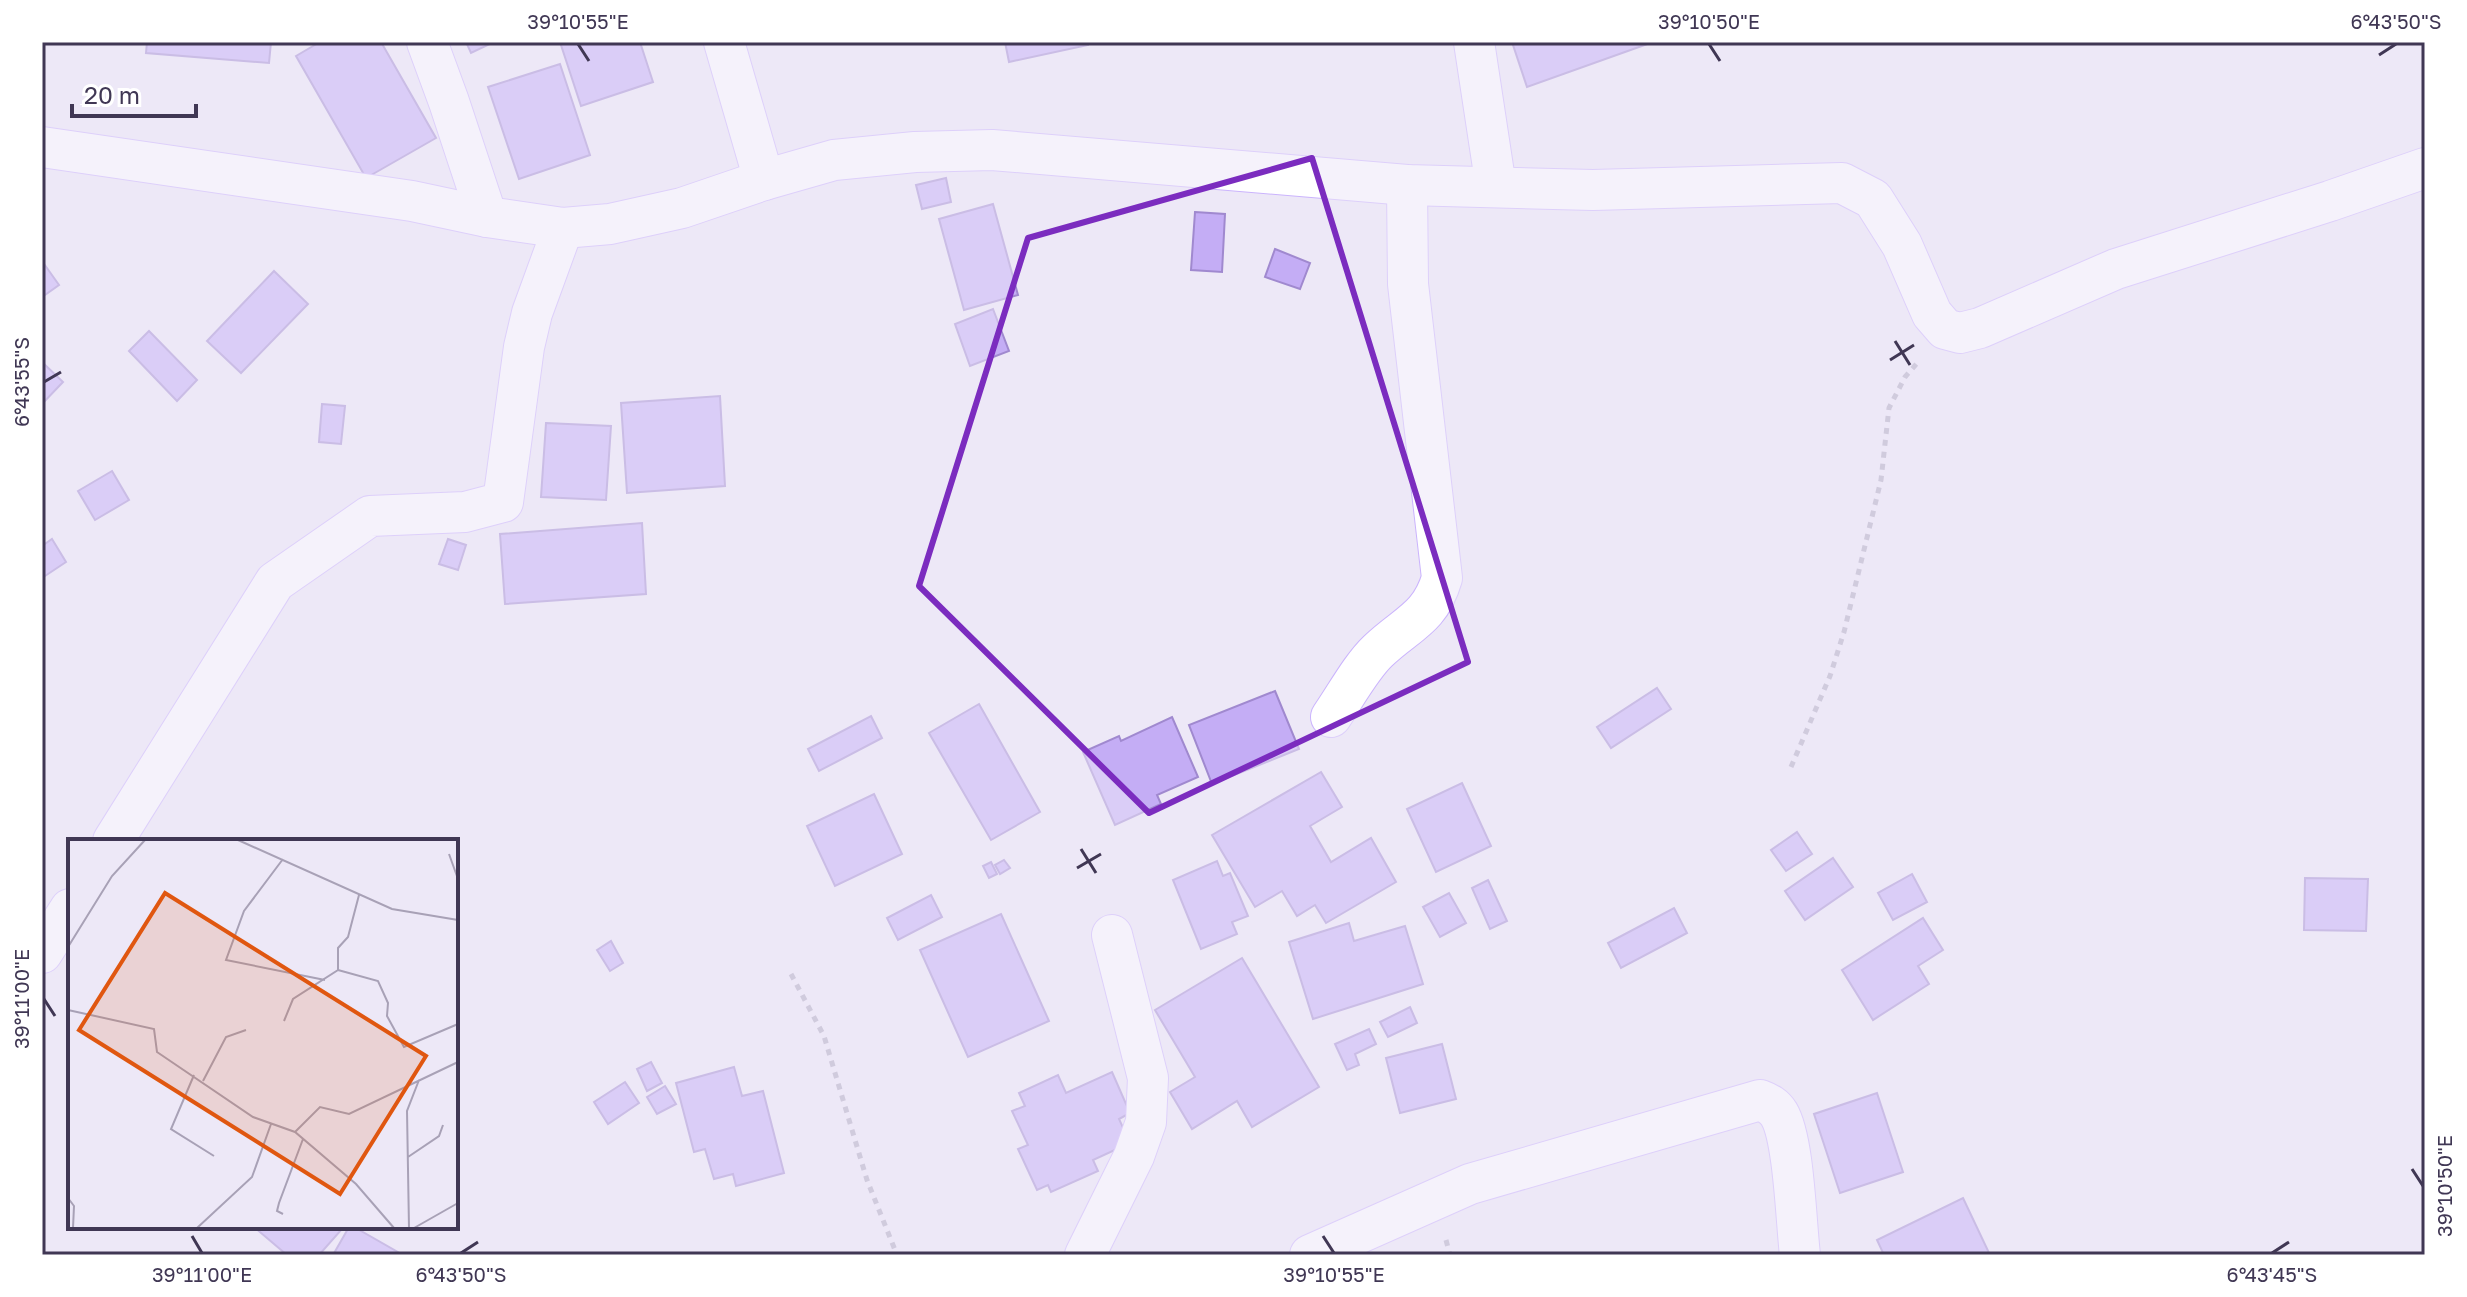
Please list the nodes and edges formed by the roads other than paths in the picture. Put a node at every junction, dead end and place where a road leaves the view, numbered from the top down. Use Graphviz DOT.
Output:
graph roads {
  1 [pos="427,42"];
  2 [pos="724,42"];
  3 [pos="1474,42"];
  4 [pos="42,147"];
  5 [pos="2425,168"];
  6 [pos="764,180"];
  7 [pos="1407,185"];
  8 [pos="1496,187"];
  9 [pos="487,217"];
  10 [pos="563,228"];
  11 [pos="1331,717"];
  12 [pos="114,839"];
  13 [pos="68,912"];
  14 [pos="1112,935"];
  15 [pos="42,953"];
  16 [pos="1085,1255"];
  17 [pos="1310,1255"];
  18 [pos="1800,1255"];
  1 -- 9 [label="street"];
  2 -- 6 [label="street"];
  3 -- 8 [label="street"];
  4 -- 9 [label="street"];
  5 -- 8 [label="street"];
  6 -- 7 [label="street"];
  6 -- 10 [label="street"];
  7 -- 8 [label="street"];
  7 -- 11 [label="street"];
  9 -- 10 [label="street"];
  10 -- 12 [label="street"];
  13 -- 15 [label="street"];
  14 -- 16 [label="street"];
  17 -- 18 [label="street"];
}
